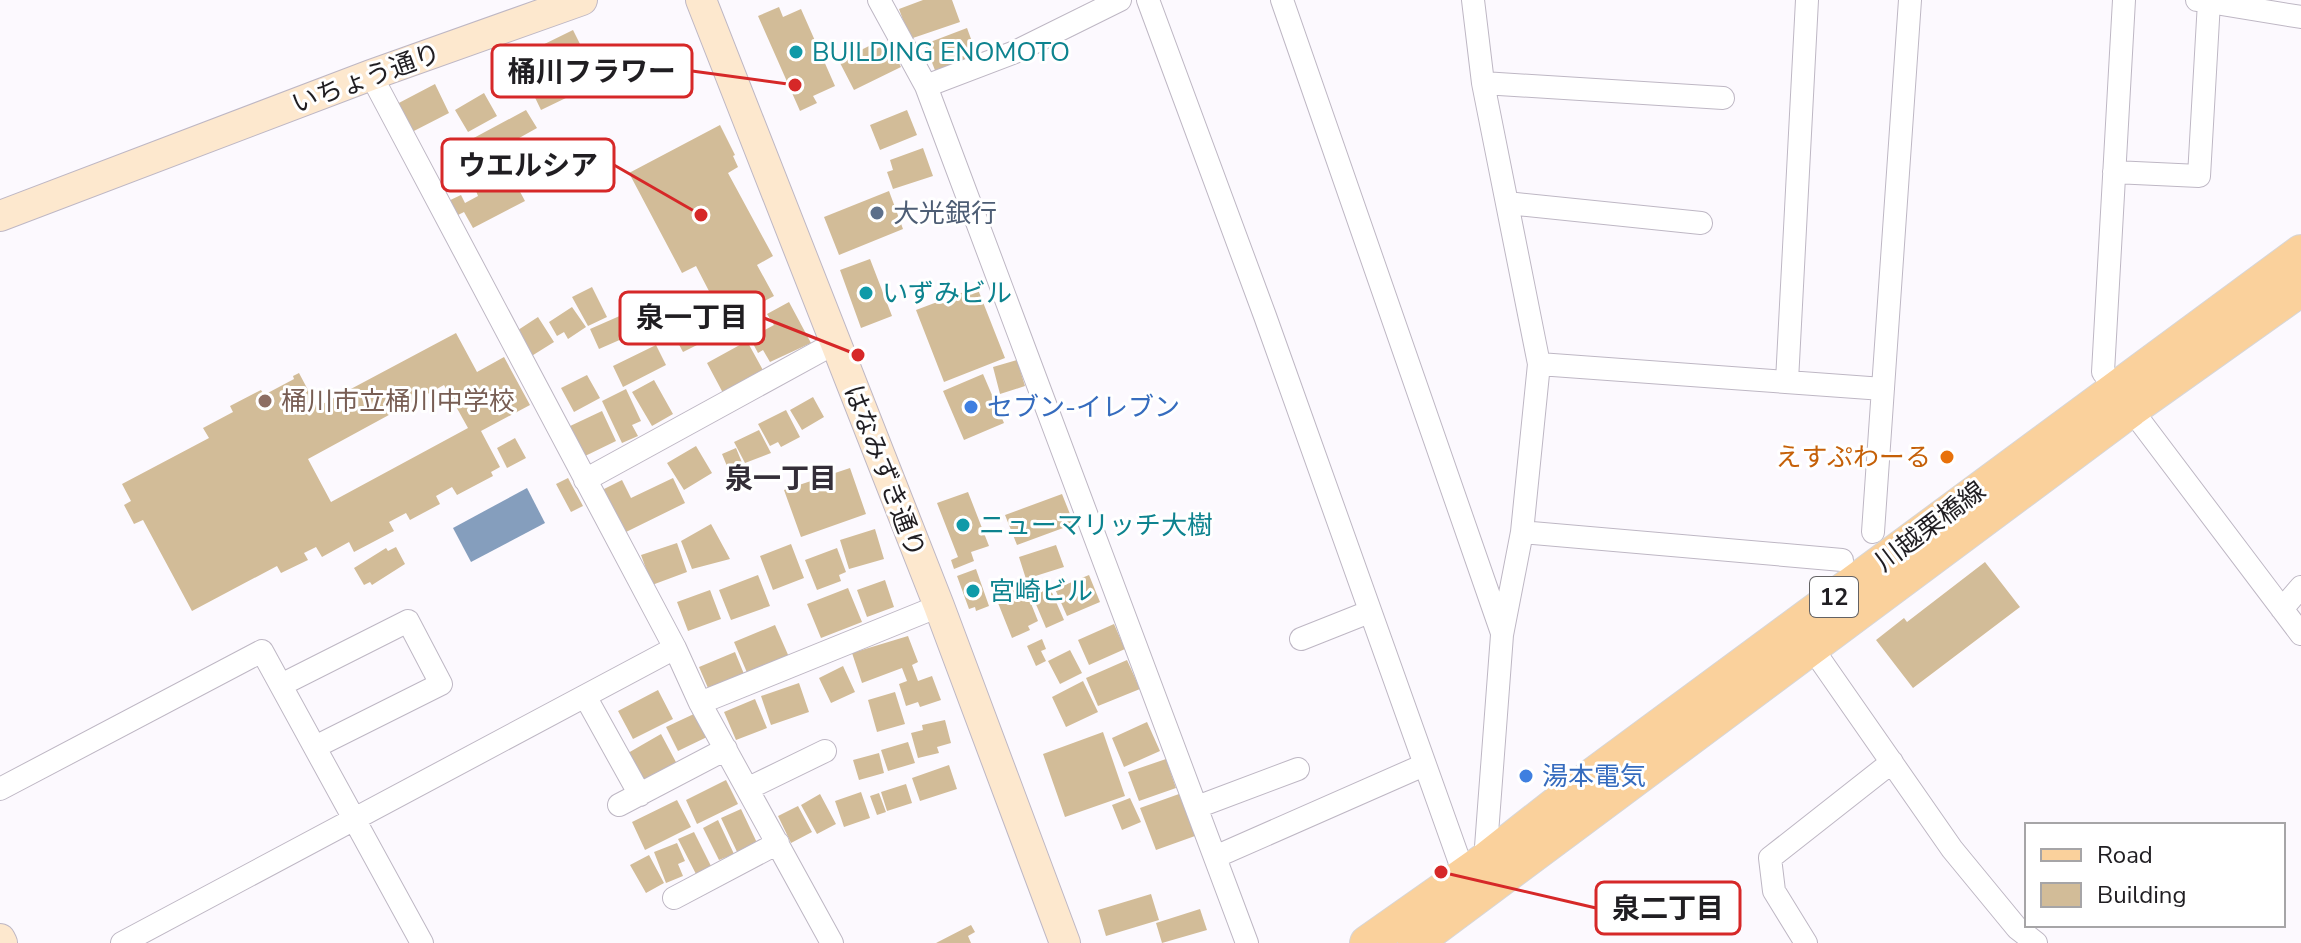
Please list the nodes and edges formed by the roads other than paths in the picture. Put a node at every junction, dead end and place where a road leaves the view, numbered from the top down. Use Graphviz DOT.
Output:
graph roads {
  1 [pos="582,0"];
  2 [pos="701,0"];
  3 [pos="879,0"];
  4 [pos="1120,0"];
  5 [pos="1148,0"];
  6 [pos="1282,0"];
  7 [pos="1473,0"];
  8 [pos="1807,0"];
  9 [pos="1910,0"];
  10 [pos="2124,0"];
  11 [pos="2203,1"];
  12 [pos="2288,10"];
  13 [pos="371,75"];
  14 [pos="1483,83"];
  15 [pos="926,86"];
  16 [pos="1723,98"];
  17 [pos="2114,172"];
  18 [pos="1507,203"];
  19 [pos="0,216"];
  20 [pos="1701,223"];
  21 [pos="2301,252"];
  22 [pos="2301,289"];
  23 [pos="835,343"];
  24 [pos="1539,364"];
  25 [pos="1787,381"];
  26 [pos="1883,389"];
  27 [pos="2124,398"];
  28 [pos="585,480"];
  29 [pos="1522,532"];
  30 [pos="1873,532"];
  31 [pos="1842,560"];
  32 [pos="2301,587"];
  33 [pos="939,606"];
  34 [pos="2282,609"];
  35 [pos="1369,612"];
  36 [pos="2301,634"];
  37 [pos="1502,635"];
  38 [pos="1301,639"];
  39 [pos="675,648"];
  40 [pos="1812,648"];
  41 [pos="281,685"];
  42 [pos="585,696"];
  43 [pos="700,703"];
  44 [pos="315,747"];
  45 [pos="726,749"];
  46 [pos="825,751"];
  47 [pos="1892,762"];
  48 [pos="1424,765"];
  49 [pos="1298,769"];
  50 [pos="749,788"];
  51 [pos="0,789"];
  52 [pos="640,795"];
  53 [pos="619,805"];
  54 [pos="1197,807"];
  55 [pos="354,819"];
  56 [pos="778,843"];
  57 [pos="1215,857"];
  58 [pos="1474,867"];
  59 [pos="674,898"];
  60 [pos="822,940"];
  61 [pos="122,943"];
  62 [pos="422,943"];
  63 [pos="1065,943"];
  64 [pos="1247,943"];
  65 [pos="1367,943"];
  66 [pos="1415,943"];
  67 [pos="1806,943"];
  68 [pos="2036,943"];
  1 -- 13 [label="street, いちょう通り"];
  2 -- 23 [label="street, はなみずき通り"];
  3 -- 15 [label="street"];
  4 -- 15 [label="street"];
  5 -- 35 [label="street"];
  6 -- 37 [label="street"];
  7 -- 14 [label="street"];
  8 -- 25 [label="street"];
  9 -- 26 [label="street"];
  10 -- 17 [label="street"];
  11 -- 12 [label="street"];
  11 -- 17 [label="street"];
  13 -- 19 [label="street, いちょう通り"];
  13 -- 28 [label="street"];
  14 -- 16 [label="street"];
  14 -- 18 [label="street"];
  15 -- 54 [label="street"];
  17 -- 27 [label="street"];
  18 -- 20 [label="street"];
  18 -- 24 [label="street"];
  21 -- 27 [label="main road, 川越栗橋線 / 12"];
  22 -- 27 [label="main road, 川越栗橋線 / 12"];
  23 -- 28 [label="street"];
  23 -- 33 [label="street, はなみずき通り"];
  24 -- 25 [label="street"];
  24 -- 29 [label="street"];
  25 -- 26 [label="street"];
  26 -- 30 [label="street"];
  27 -- 34 [label="street"];
  27 -- 40 [label="main road, 川越栗橋線 / 12"];
  27 -- 58 [label="main road, 川越栗橋線 / 12"];
  28 -- 39 [label="street"];
  29 -- 31 [label="street"];
  29 -- 37 [label="street"];
  32 -- 34 [label="street"];
  33 -- 43 [label="street"];
  33 -- 63 [label="street, はなみずき通り"];
  34 -- 36 [label="street"];
  35 -- 38 [label="street"];
  35 -- 48 [label="street"];
  37 -- 58 [label="street"];
  39 -- 42 [label="street"];
  39 -- 43 [label="street"];
  40 -- 47 [label="street"];
  40 -- 66 [label="main road, 川越栗橋線 / 12"];
  41 -- 44 [label="street"];
  41 -- 44 [label="street"];
  41 -- 51 [label="street"];
  42 -- 52 [label="street"];
  42 -- 55 [label="street"];
  43 -- 45 [label="street"];
  44 -- 55 [label="street"];
  45 -- 50 [label="street"];
  45 -- 52 [label="street"];
  46 -- 50 [label="street"];
  47 -- 67 [label="street"];
  47 -- 68 [label="street"];
  48 -- 57 [label="street"];
  48 -- 58 [label="street"];
  49 -- 54 [label="street"];
  50 -- 56 [label="street"];
  52 -- 53 [label="street"];
  54 -- 57 [label="street"];
  55 -- 61 [label="street"];
  55 -- 62 [label="street"];
  56 -- 59 [label="street"];
  56 -- 60 [label="street"];
  57 -- 64 [label="street"];
  58 -- 65 [label="main road, 川越栗橋線 / 12"];
}
